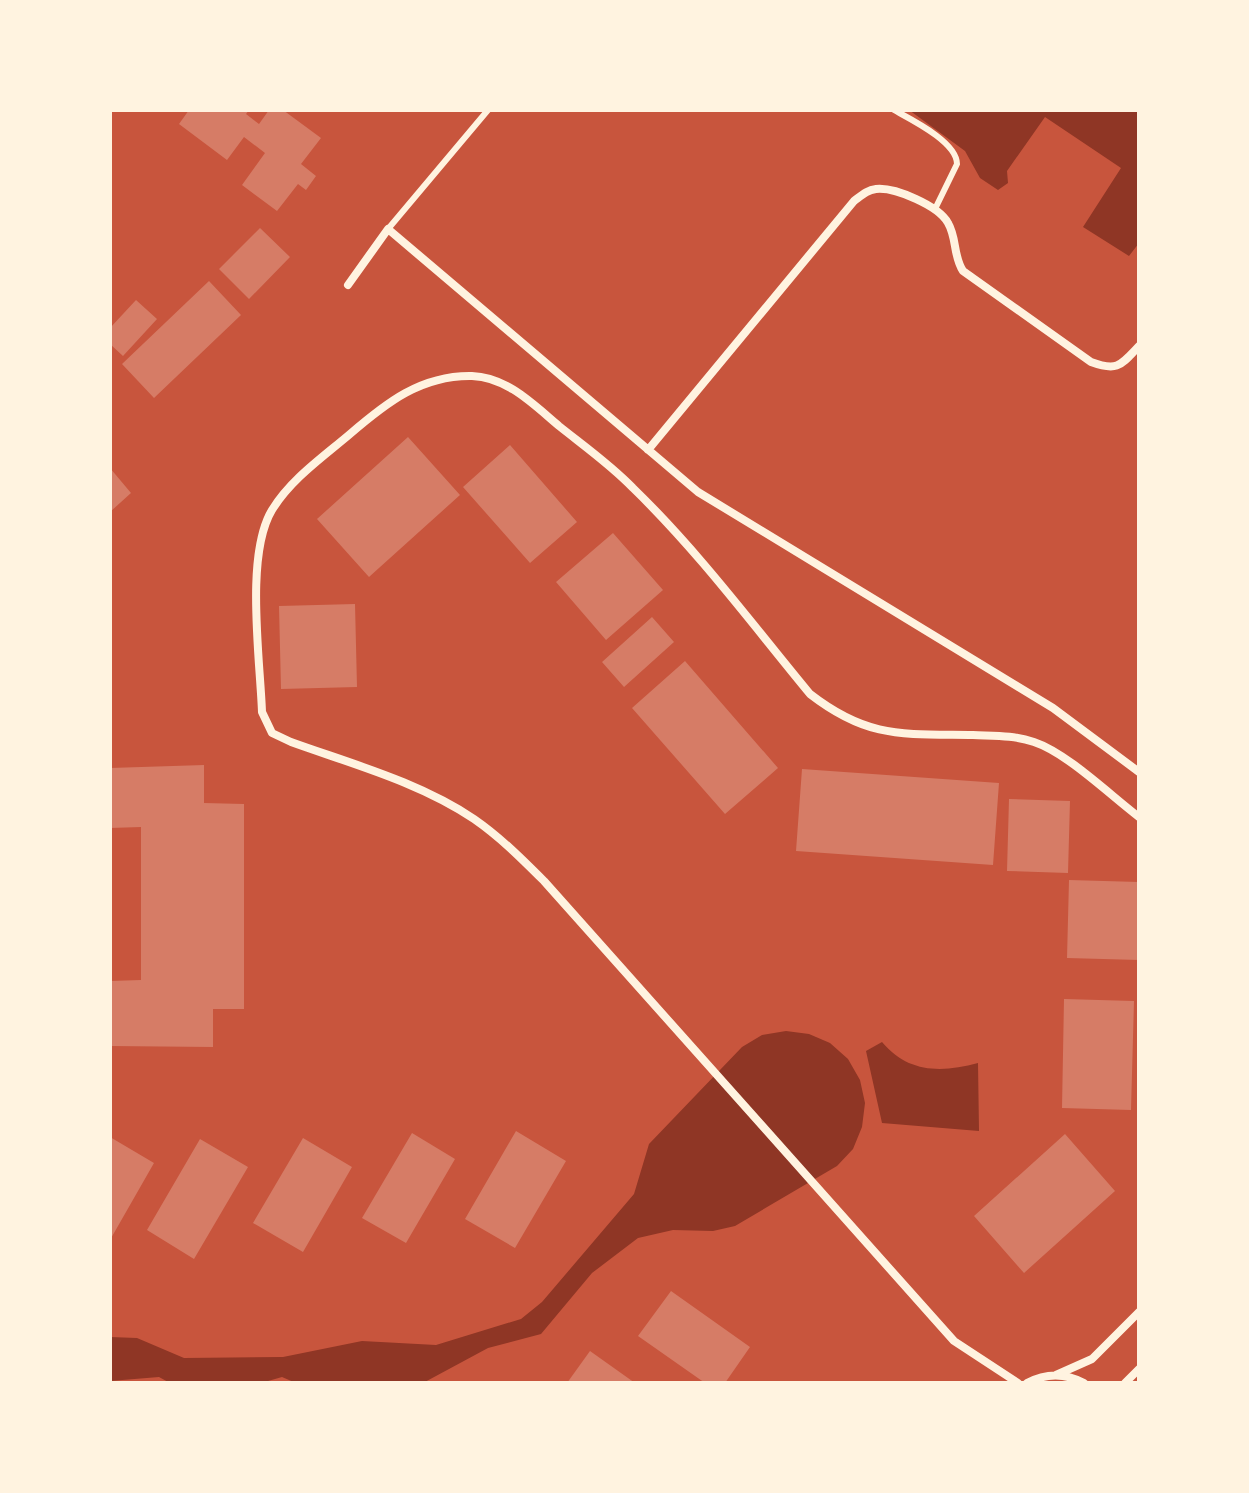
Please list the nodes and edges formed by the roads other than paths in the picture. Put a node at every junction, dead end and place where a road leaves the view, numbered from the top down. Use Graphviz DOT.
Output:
graph roads {
  1 [pos="488,110"];
  2 [pos="894,110"];
  3 [pos="935,209"];
  4 [pos="388,229"];
  5 [pos="348,285"];
  6 [pos="1139,346"];
  7 [pos="648,450"];
  8 [pos="1139,772"];
  9 [pos="1139,817"];
  10 [pos="1139,1312"];
  11 [pos="1139,1369"];
  12 [pos="1056,1375"];
  13 [pos="1018,1383"];
  14 [pos="1027,1383"];
  15 [pos="1084,1383"];
  16 [pos="1125,1383"];
  1 -- 4 [label="lane"];
  2 -- 3 [label="lane"];
  3 -- 6 [label="street"];
  3 -- 7 [label="street"];
  4 -- 5 [label="street"];
  4 -- 7 [label="street"];
  7 -- 8 [label="street"];
  9 -- 13 [label="street"];
  10 -- 12 [label="street"];
  11 -- 16 [label="street"];
  12 -- 14 [label="street"];
  12 -- 15 [label="street"];
}
